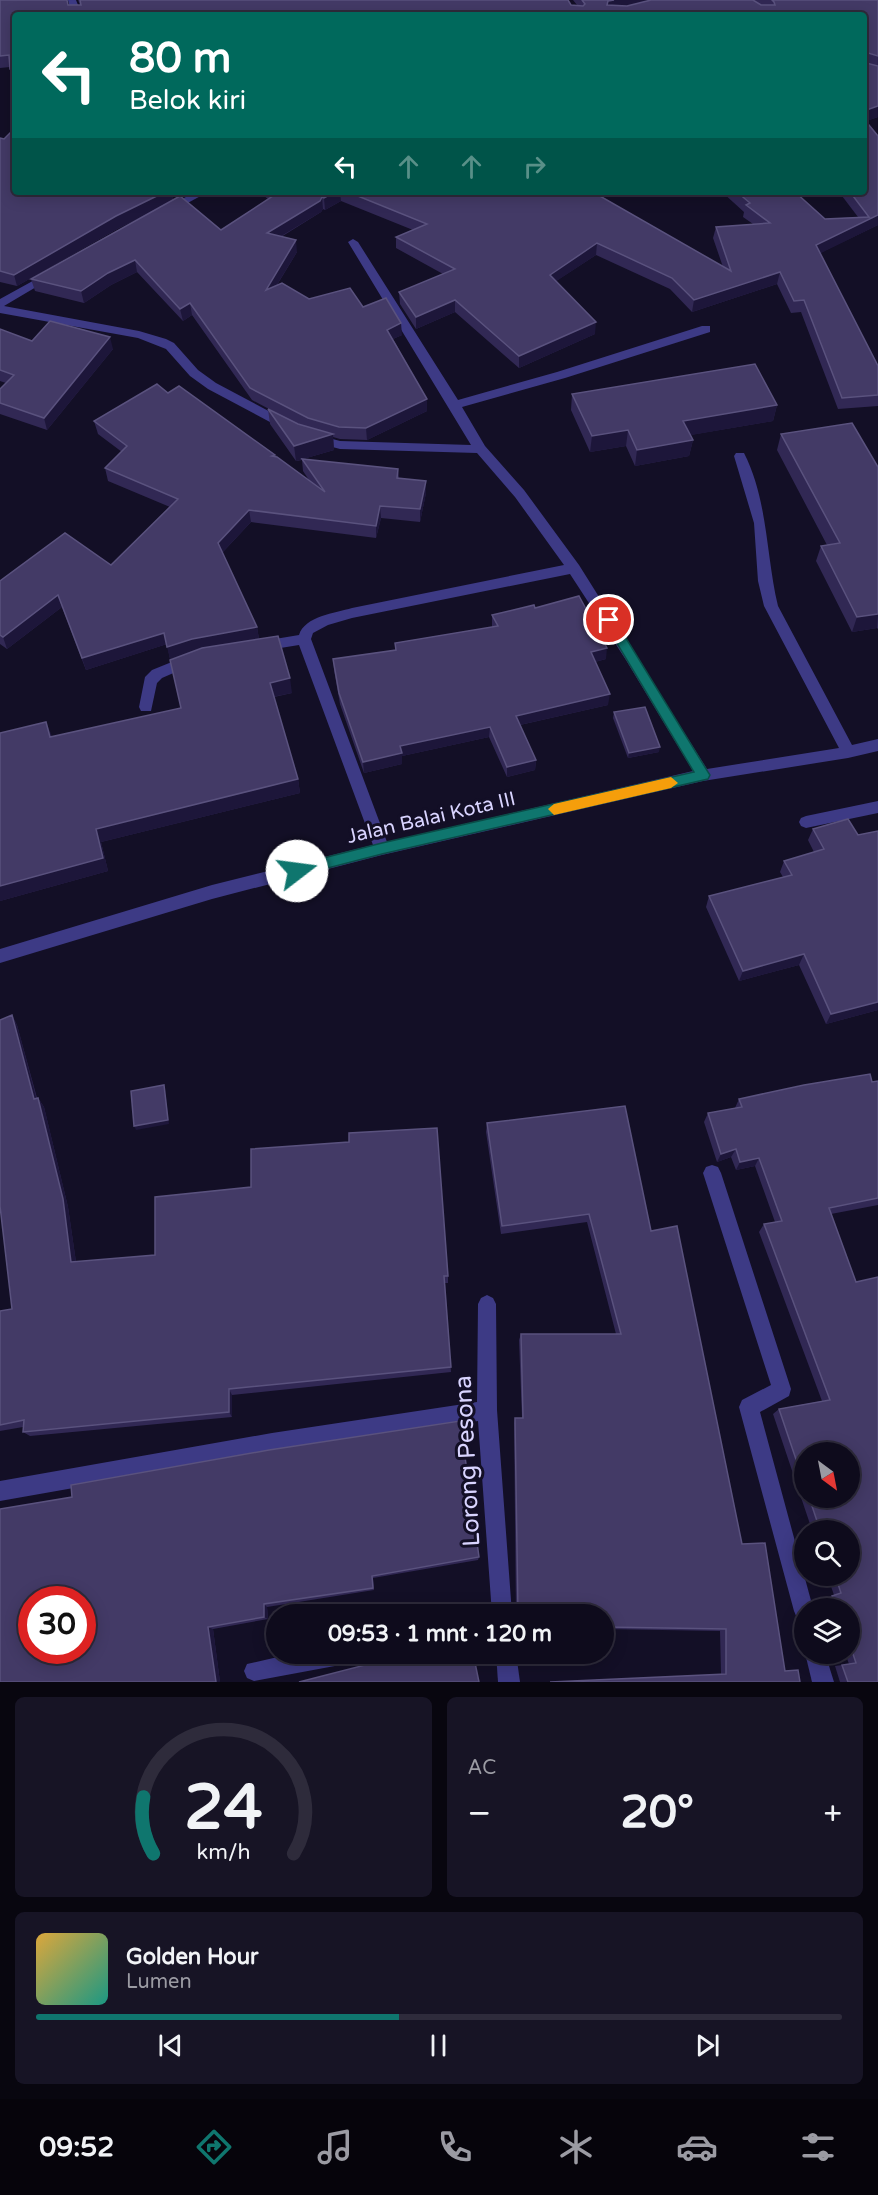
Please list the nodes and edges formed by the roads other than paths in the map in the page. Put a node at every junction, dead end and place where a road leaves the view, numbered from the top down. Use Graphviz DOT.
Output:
graph roads {
  1 [pos="197,195"];
  2 [pos="154,217"];
  3 [pos="352,242"];
  4 [pos="62,268"];
  5 [pos="0,304"];
  6 [pos="0,309"];
  7 [pos="706,329"];
  8 [pos="455,405"];
  9 [pos="480,449"];
  10 [pos="740,456"];
  11 [pos="574,568"];
  12 [pos="304,639"];
  13 [pos="249,649"];
  14 [pos="205,656"];
  15 [pos="146,707"];
  16 [pos="878,745"];
  17 [pos="848,752"];
  18 [pos="703,775"];
  19 [pos="878,807"];
  20 [pos="806,822"];
  21 [pos="382,849"];
  22 [pos="0,956"];
  23 [pos="712,1173"];
  24 [pos="487,1304"];
  25 [pos="487,1410"];
  26 [pos="0,1491"];
  27 [pos="800,1598"];
  28 [pos="501,1604"];
  29 [pos="292,1664"];
  30 [pos="507,1664"];
  31 [pos="818,1664"];
  32 [pos="254,1671"];
  33 [pos="508,1682"];
  34 [pos="823,1682"];
  1 -- 2 [label="street"];
  3 -- 8 [label="street"];
  4 -- 5 [label="street"];
  6 -- 9 [label="street"];
  7 -- 8 [label="street"];
  8 -- 9 [label="street"];
  9 -- 11 [label="street"];
  10 -- 17 [label="street"];
  11 -- 12 [label="street"];
  11 -- 18 [label="street"];
  12 -- 13 [label="street"];
  12 -- 21 [label="street"];
  14 -- 15 [label="street"];
  16 -- 17 [label="street, Jalan Balai Kota III"];
  17 -- 18 [label="street, Jalan Balai Kota III"];
  18 -- 21 [label="street, Jalan Balai Kota III"];
  19 -- 20 [label="street"];
  21 -- 22 [label="street, Jalan Balai Kota III"];
  23 -- 27 [label="street"];
  24 -- 25 [label="street, Lorong Pesona"];
  25 -- 26 [label="street"];
  25 -- 28 [label="street, Lorong Pesona"];
  29 -- 32 [label="street"];
  30 -- 33 [label="street"];
  31 -- 34 [label="street"];
}
